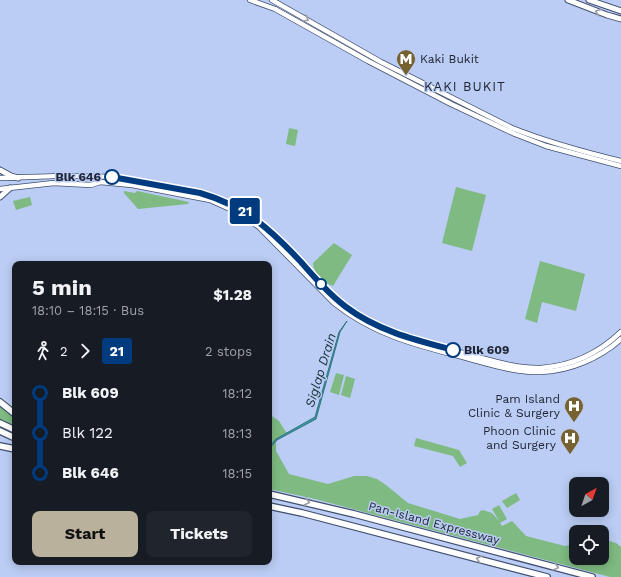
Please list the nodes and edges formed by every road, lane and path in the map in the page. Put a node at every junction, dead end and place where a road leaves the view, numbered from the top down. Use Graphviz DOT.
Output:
graph roads {
  1 [pos="250,0"];
  2 [pos="272,0"];
  3 [pos="568,0"];
  4 [pos="589,0"];
  5 [pos="621,11"];
  6 [pos="621,19"];
  7 [pos="621,161"];
  8 [pos="621,166"];
  9 [pos="0,170"];
  10 [pos="0,178"];
  11 [pos="18,178"];
  12 [pos="10,188"];
  13 [pos="0,189"];
  14 [pos="0,197"];
  15 [pos="621,332"];
  16 [pos="621,339"];
  17 [pos="0,402"];
  18 [pos="12,412"];
  19 [pos="0,423"];
  20 [pos="12,429"];
  21 [pos="0,431"];
  22 [pos="12,437"];
  23 [pos="0,446"];
  24 [pos="12,448"];
  25 [pos="272,495"];
  26 [pos="272,507"];
  27 [pos="547,577"];
  28 [pos="592,577"];
  1 -- 8 [label="main road"];
  2 -- 7 [label="main road, one-way"];
  6 -- 3 [label="highway, one-way"];
  4 -- 5 [label="highway"];
  9 -- 11 [label="highway"];
  10 -- 11 [label="main road"];
  11 -- 15 [label="main road"];
  12 -- 13 [label="main road"];
  12 -- 14 [label="highway"];
  12 -- 16 [label="main road"];
  17 -- 18 [label="highway"];
  19 -- 20 [label="highway"];
  21 -- 22 [label="highway"];
  23 -- 24 [label="highway"];
  25 -- 28 [label="highway, Pan-Island Expressway, one-way"];
  27 -- 26 [label="highway, Pan-Island Expressway, one-way"];
}
